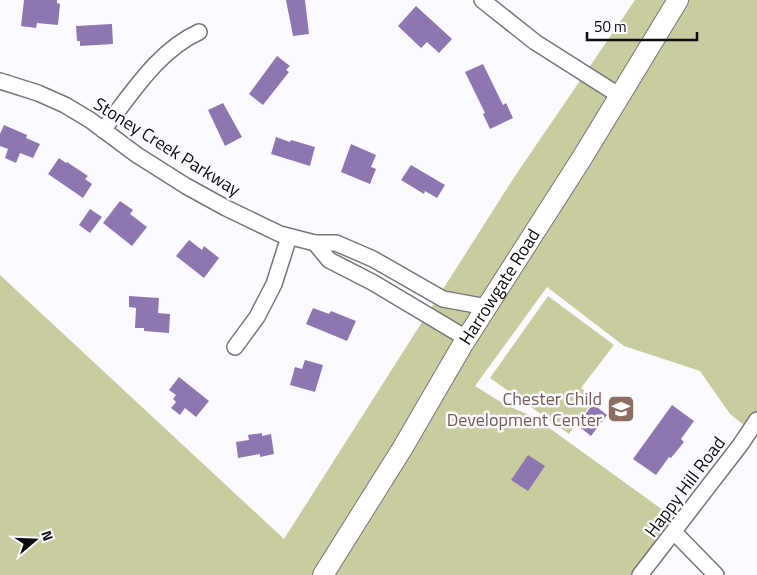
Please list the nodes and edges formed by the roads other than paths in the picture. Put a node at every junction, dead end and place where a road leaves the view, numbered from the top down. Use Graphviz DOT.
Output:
graph roads {
  1 [pos="482,0"];
  2 [pos="678,0"];
  3 [pos="199,32"];
  4 [pos="0,81"];
  5 [pos="620,96"];
  6 [pos="103,130"];
  7 [pos="289,237"];
  8 [pos="315,243"];
  9 [pos="487,307"];
  10 [pos="466,338"];
  11 [pos="235,347"];
  12 [pos="757,420"];
  13 [pos="674,532"];
  14 [pos="323,575"];
  15 [pos="640,575"];
  16 [pos="716,575"];
  1 -- 5 [label="street"];
  2 -- 5 [label="main road, Harrowgate Road"];
  3 -- 6 [label="street"];
  4 -- 6 [label="street, Stoney Creek Parkway"];
  5 -- 9 [label="main road, Harrowgate Road"];
  6 -- 7 [label="street, Stoney Creek Parkway"];
  7 -- 8 [label="street, Stoney Creek Parkway"];
  7 -- 11 [label="street"];
  8 -- 9 [label="street, Stoney Creek Parkway"];
  8 -- 10 [label="street"];
  9 -- 10 [label="main road, Harrowgate Road"];
  10 -- 14 [label="main road, Harrowgate Road"];
  12 -- 13 [label="street, Happy Hill Road"];
  13 -- 15 [label="street, Happy Hill Road"];
  13 -- 16 [label="street"];
}
